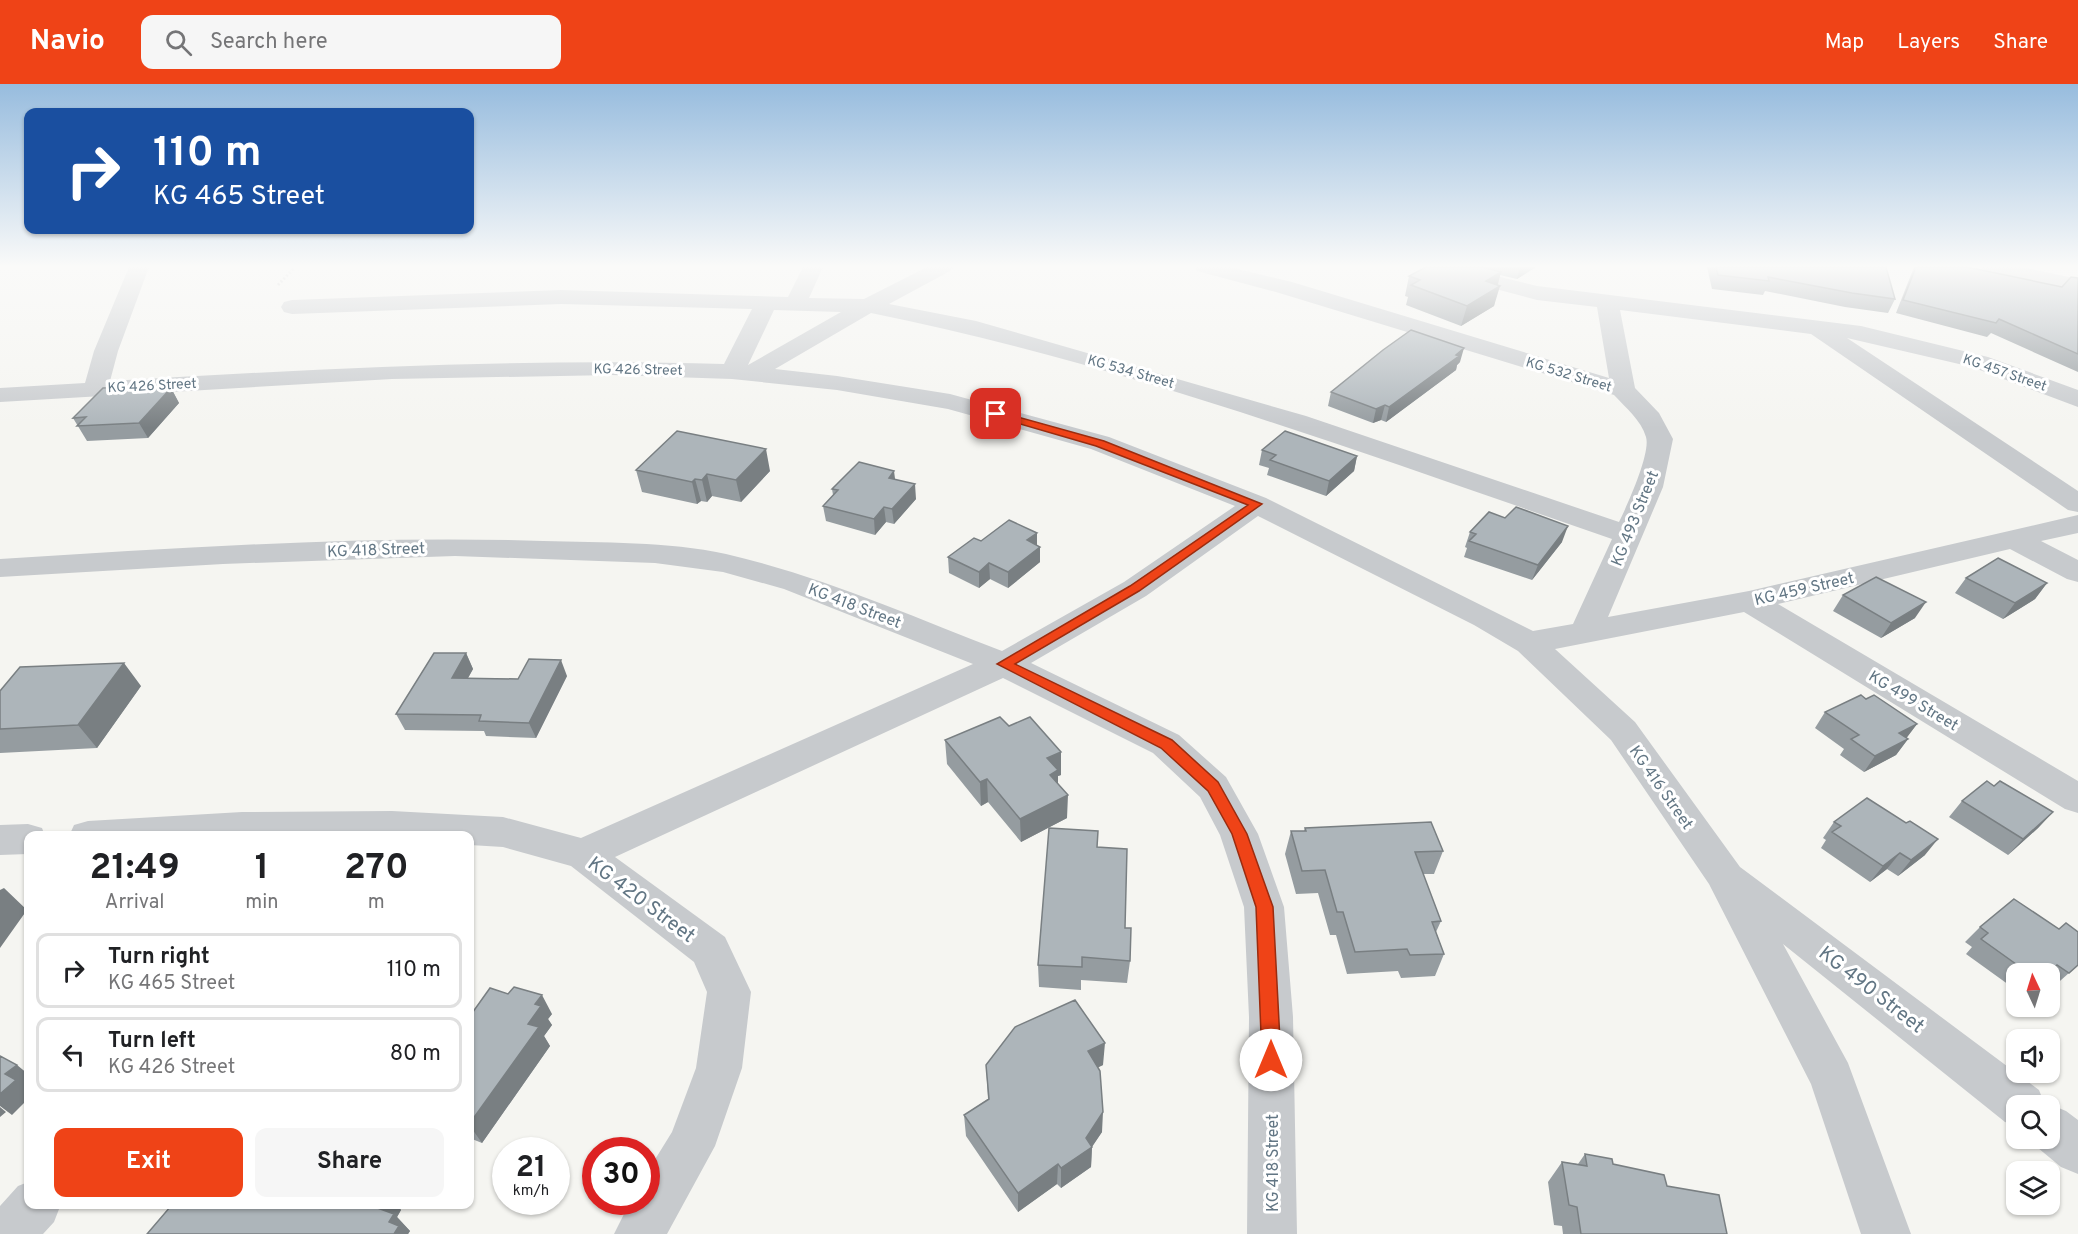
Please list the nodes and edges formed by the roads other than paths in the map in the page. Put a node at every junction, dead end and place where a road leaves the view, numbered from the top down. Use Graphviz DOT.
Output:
graph roads {
  1 [pos="118,321"];
  2 [pos="760,321"];
  3 [pos="840,321"];
  4 [pos="939,321"];
  5 [pos="1397,321"];
  6 [pos="1611,321"];
  7 [pos="1770,321"];
  8 [pos="1812,325"];
  9 [pos="741,373"];
  10 [pos="96,388"];
  11 [pos="1623,390"];
  12 [pos="0,395"];
  13 [pos="2078,399"];
  14 [pos="1257,504"];
  15 [pos="2078,504"];
  16 [pos="2078,524"];
  17 [pos="1628,536"];
  18 [pos="2013,539"];
  19 [pos="0,568"];
  20 [pos="2078,572"];
  21 [pos="1749,601"];
  22 [pos="1585,633"];
  23 [pos="1529,643"];
  24 [pos="1004,664"];
  25 [pos="2078,799"];
  26 [pos="174,831"];
  27 [pos="387,831"];
  28 [pos="474,832"];
  29 [pos="24,839"];
  30 [pos="0,840"];
  31 [pos="583,854"];
  32 [pos="1722,873"];
  33 [pos="2008,1095"];
  34 [pos="2060,1136"];
  35 [pos="2078,1150"];
  36 [pos="32,1209"];
  37 [pos="9,1234"];
  38 [pos="639,1234"];
  39 [pos="1272,1234"];
  40 [pos="1886,1234"];
  1 -- 10 [label="street"];
  2 -- 9 [label="street"];
  3 -- 9 [label="street"];
  4 -- 17 [label="street, KG 534 Street"];
  5 -- 11 [label="street, KG 532 Street"];
  6 -- 11 [label="street"];
  7 -- 8 [label="street, KG 457 Street"];
  8 -- 13 [label="street, KG 457 Street"];
  8 -- 15 [label="street"];
  9 -- 10 [label="street, KG 426 Street"];
  9 -- 14 [label="street, KG 426 Street"];
  10 -- 12 [label="street, KG 426 Street"];
  11 -- 17 [label="street, KG 493 Street"];
  14 -- 23 [label="street, KG 416 Street"];
  14 -- 24 [label="street"];
  16 -- 18 [label="street, KG 459 Street"];
  17 -- 22 [label="street, KG 493 Street"];
  18 -- 20 [label="street"];
  18 -- 21 [label="street, KG 459 Street"];
  19 -- 24 [label="street, KG 418 Street"];
  21 -- 22 [label="street, KG 459 Street"];
  21 -- 25 [label="street, KG 499 Street"];
  22 -- 23 [label="street, KG 459 Street"];
  23 -- 32 [label="street, KG 416 Street"];
  24 -- 31 [label="street"];
  24 -- 39 [label="street, KG 418 Street"];
  26 -- 27 [label="street, KG 420 Street"];
  28 -- 31 [label="street, KG 420 Street"];
  29 -- 30 [label="street"];
  31 -- 38 [label="street, KG 420 Street"];
  32 -- 33 [label="street, KG 490 Street"];
  32 -- 40 [label="street, KG 416 Street"];
  34 -- 35 [label="street"];
  36 -- 37 [label="street"];
}
